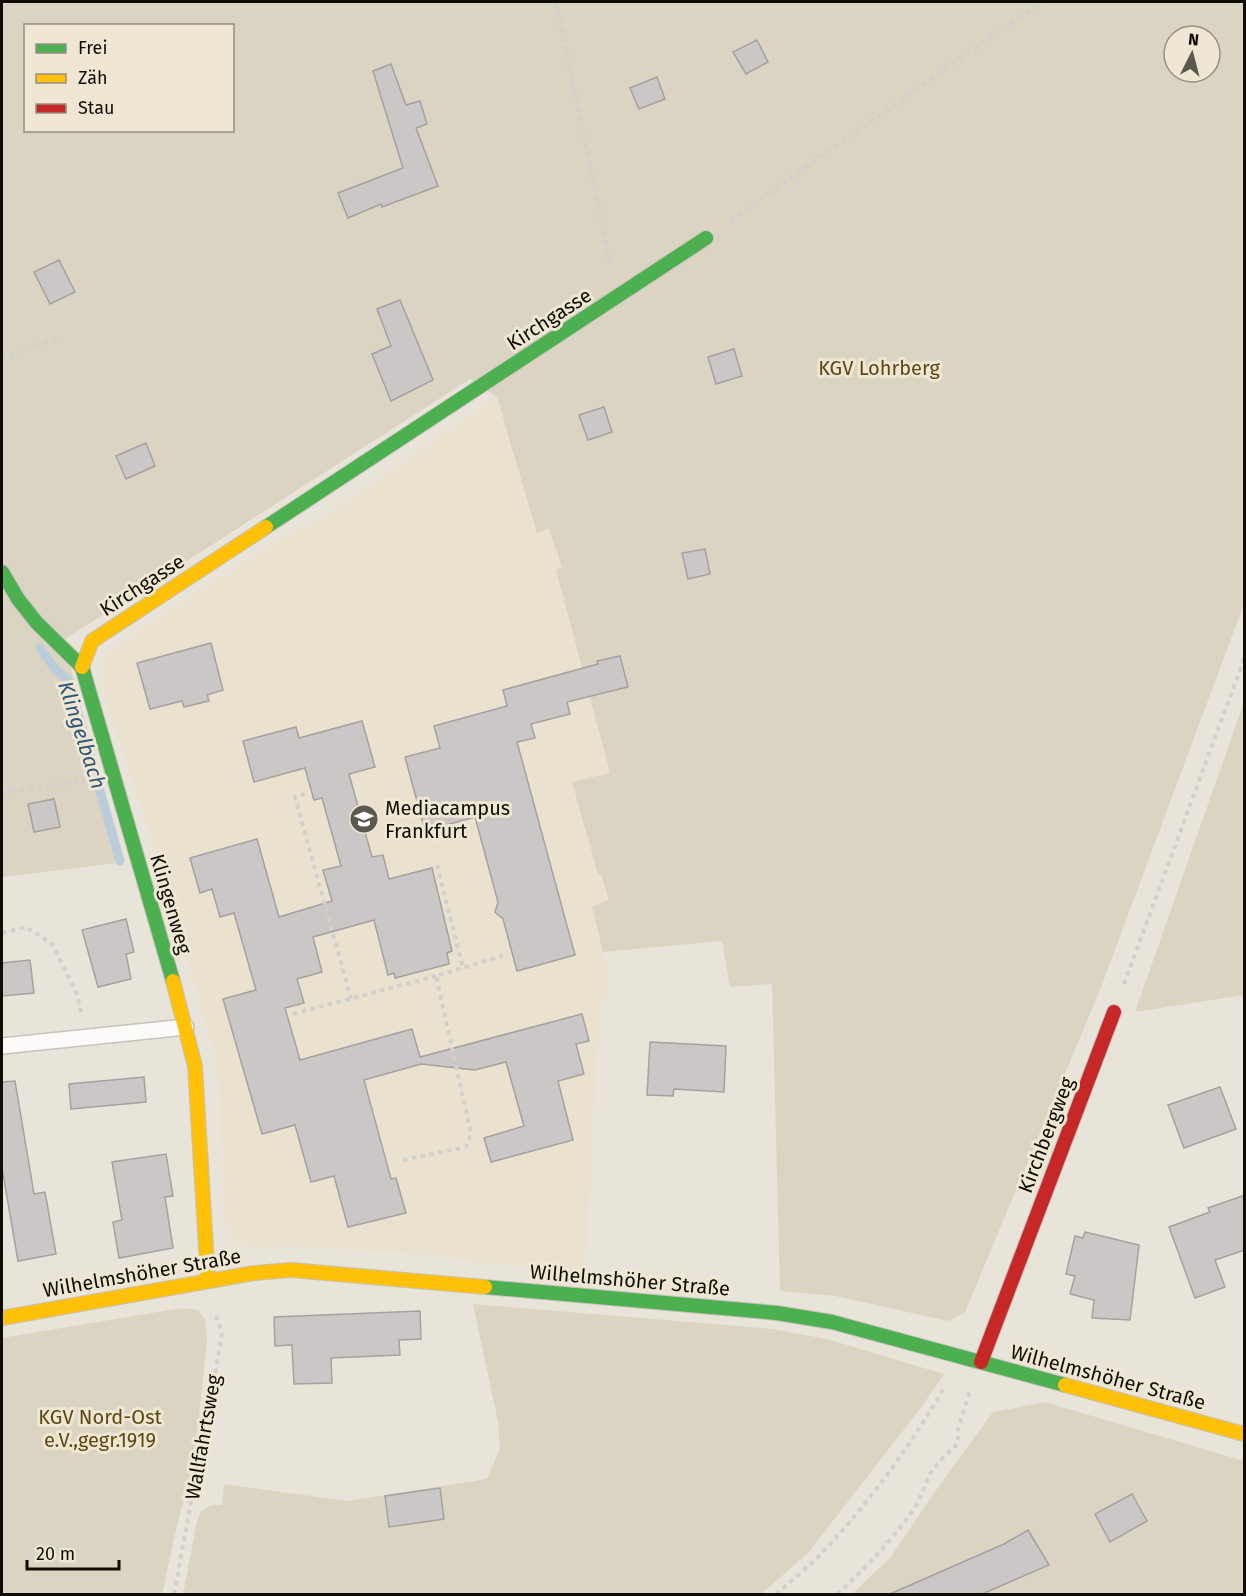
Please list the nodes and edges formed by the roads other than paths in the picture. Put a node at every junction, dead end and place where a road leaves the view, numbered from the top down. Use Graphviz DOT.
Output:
graph roads {
  1 [pos="706,238"];
  2 [pos="2,572"];
  3 [pos="82,667"];
  4 [pos="1114,1012"];
  5 [pos="186,1028"];
  6 [pos="2,1046"];
  7 [pos="208,1281"];
  8 [pos="2,1318"];
  9 [pos="981,1362"];
  10 [pos="1245,1434"];
  1 -- 3 [label="street, Kirchgasse"];
  2 -- 3 [label="street"];
  3 -- 5 [label="street, Klingenweg"];
  4 -- 9 [label="street, Kirchbergweg"];
  5 -- 6 [label="lane"];
  5 -- 7 [label="street, Klingenweg"];
  7 -- 8 [label="street, Wilhelmshöher Straße"];
  7 -- 9 [label="street, Wilhelmshöher Straße"];
  9 -- 10 [label="street, Wilhelmshöher Straße"];
}
